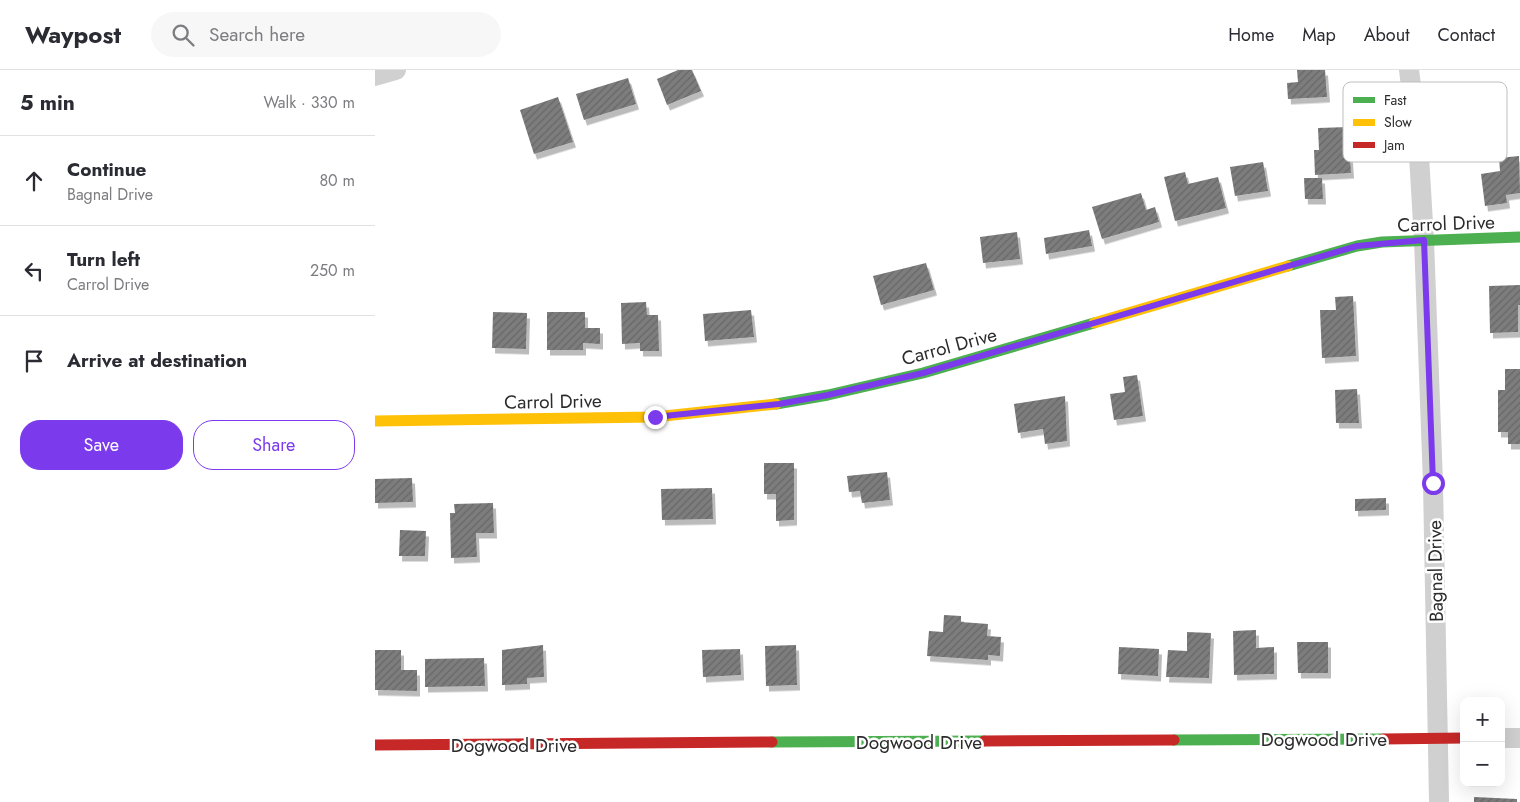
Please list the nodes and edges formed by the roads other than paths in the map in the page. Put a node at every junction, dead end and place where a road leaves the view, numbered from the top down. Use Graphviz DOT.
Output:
graph roads {
  1 [pos="396,70"];
  2 [pos="375,76"];
  3 [pos="1419,162"];
  4 [pos="1520,237"];
  5 [pos="1424,240"];
  6 [pos="375,421"];
  7 [pos="1460,738"];
  8 [pos="1505,738"];
  9 [pos="1520,738"];
  10 [pos="1438,739"];
  11 [pos="375,745"];
  12 [pos="1439,802"];
  1 -- 2 [label="street"];
  3 -- 5 [label="street, Bagnal Drive"];
  4 -- 5 [label="street, Carrol Drive"];
  5 -- 6 [label="street, Carrol Drive"];
  5 -- 10 [label="street, Bagnal Drive"];
  7 -- 10 [label="street, Dogwood Drive"];
  8 -- 9 [label="street"];
  10 -- 11 [label="street, Dogwood Drive"];
  10 -- 12 [label="street, Bagnal Drive"];
}
